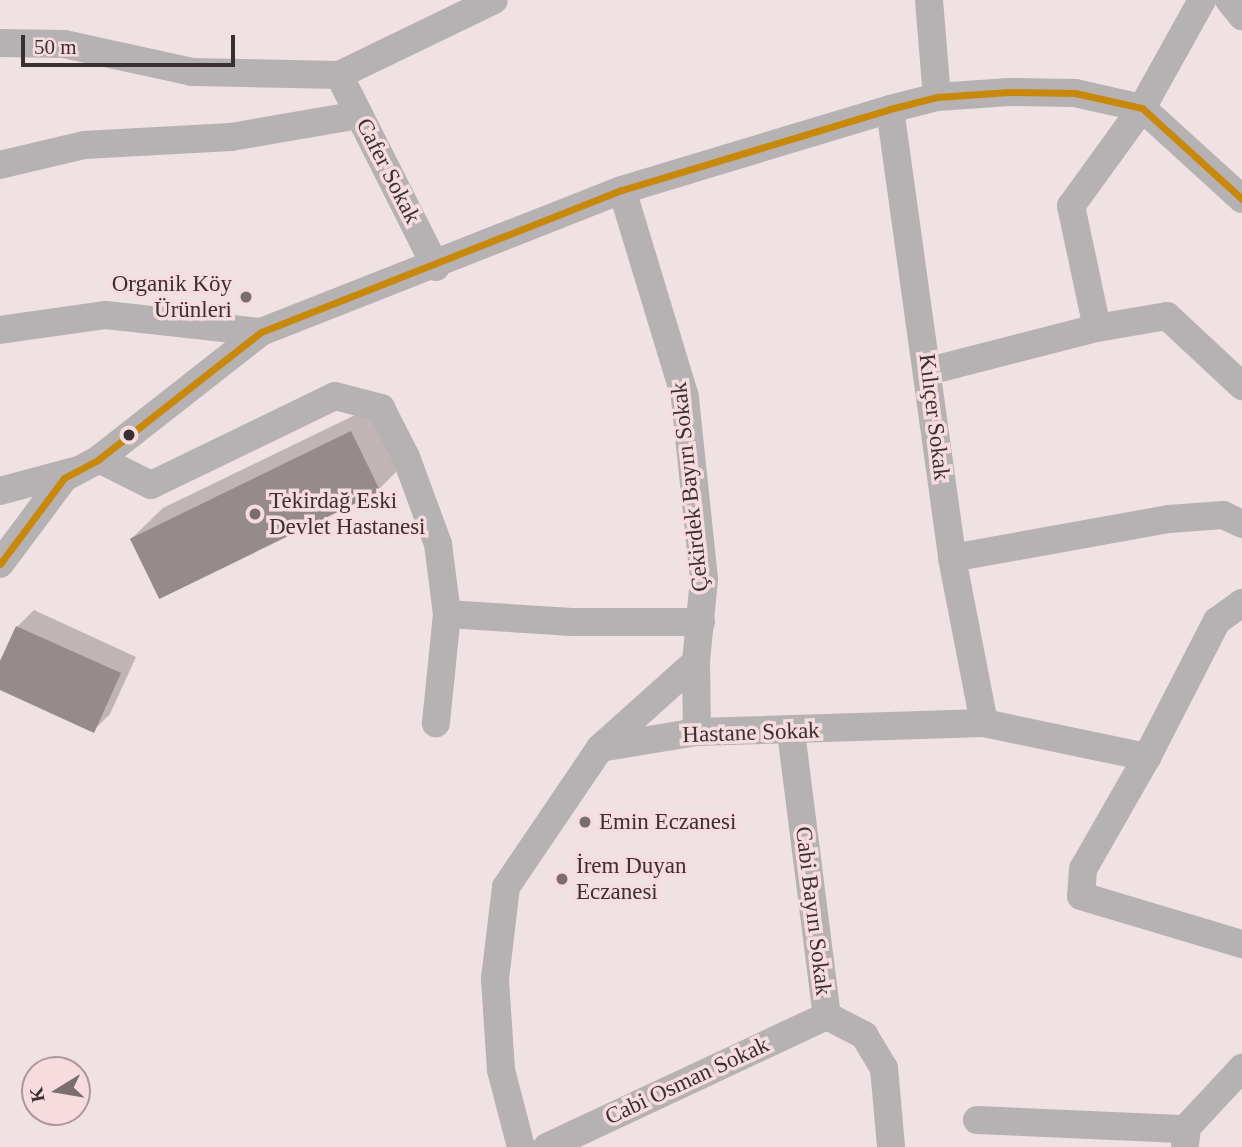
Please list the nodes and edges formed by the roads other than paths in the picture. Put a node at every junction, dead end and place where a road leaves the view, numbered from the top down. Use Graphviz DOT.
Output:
graph roads {
  1 [pos="494,0"];
  2 [pos="929,0"];
  3 [pos="1202,0"];
  4 [pos="1229,0"];
  5 [pos="1242,16"];
  6 [pos="0,43"];
  7 [pos="339,75"];
  8 [pos="937,97"];
  9 [pos="1142,107"];
  10 [pos="890,109"];
  11 [pos="359,115"];
  12 [pos="0,166"];
  13 [pos="622,190"];
  14 [pos="1242,199"];
  15 [pos="436,267"];
  16 [pos="1097,328"];
  17 [pos="0,330"];
  18 [pos="261,332"];
  19 [pos="929,371"];
  20 [pos="1242,386"];
  21 [pos="90,464"];
  22 [pos="0,491"];
  23 [pos="1242,524"];
  24 [pos="952,558"];
  25 [pos="0,564"];
  26 [pos="1242,603"];
  27 [pos="447,614"];
  28 [pos="701,622"];
  29 [pos="696,662"];
  30 [pos="436,723"];
  31 [pos="984,723"];
  32 [pos="697,732"];
  33 [pos="791,732"];
  34 [pos="600,748"];
  35 [pos="1147,757"];
  36 [pos="1242,944"];
  37 [pos="827,1016"];
  38 [pos="1242,1068"];
  39 [pos="977,1120"];
  40 [pos="1186,1138"];
  41 [pos="521,1147"];
  42 [pos="547,1147"];
  43 [pos="891,1147"];
  1 -- 7 [label="street"];
  2 -- 8 [label="street"];
  3 -- 9 [label="street"];
  4 -- 5 [label="street"];
  6 -- 7 [label="street"];
  7 -- 11 [label="street, Cafer Sokak"];
  8 -- 9 [label="street"];
  8 -- 10 [label="street"];
  9 -- 14 [label="street"];
  9 -- 16 [label="street"];
  10 -- 13 [label="street"];
  10 -- 19 [label="street, Kılıçer Sokak"];
  11 -- 12 [label="street"];
  11 -- 15 [label="street, Cafer Sokak"];
  13 -- 15 [label="street"];
  13 -- 28 [label="street, Çekirdek Bayırı Sokak"];
  15 -- 18 [label="street"];
  16 -- 19 [label="street"];
  16 -- 20 [label="street"];
  17 -- 18 [label="street"];
  18 -- 21 [label="street"];
  19 -- 24 [label="street, Kılıçer Sokak"];
  21 -- 22 [label="street"];
  21 -- 25 [label="street"];
  21 -- 27 [label="street"];
  23 -- 24 [label="street"];
  24 -- 31 [label="street, Kılıçer Sokak"];
  26 -- 35 [label="street"];
  27 -- 28 [label="street"];
  27 -- 30 [label="street"];
  28 -- 29 [label="street, Çekirdek Bayırı Sokak"];
  29 -- 32 [label="street, Çekirdek Bayırı Sokak"];
  29 -- 34 [label="street"];
  31 -- 33 [label="street, Hastane Sokak"];
  31 -- 35 [label="street, Hastane Sokak"];
  32 -- 33 [label="street, Hastane Sokak"];
  32 -- 34 [label="street, Hastane Sokak"];
  33 -- 37 [label="street, Cabi Bayırı Sokak"];
  34 -- 41 [label="street"];
  35 -- 36 [label="street"];
  37 -- 42 [label="street, Cabi Osman Sokak"];
  37 -- 43 [label="street, Cabi Bayırı Sokak"];
  38 -- 40 [label="street"];
  39 -- 40 [label="street"];
}
